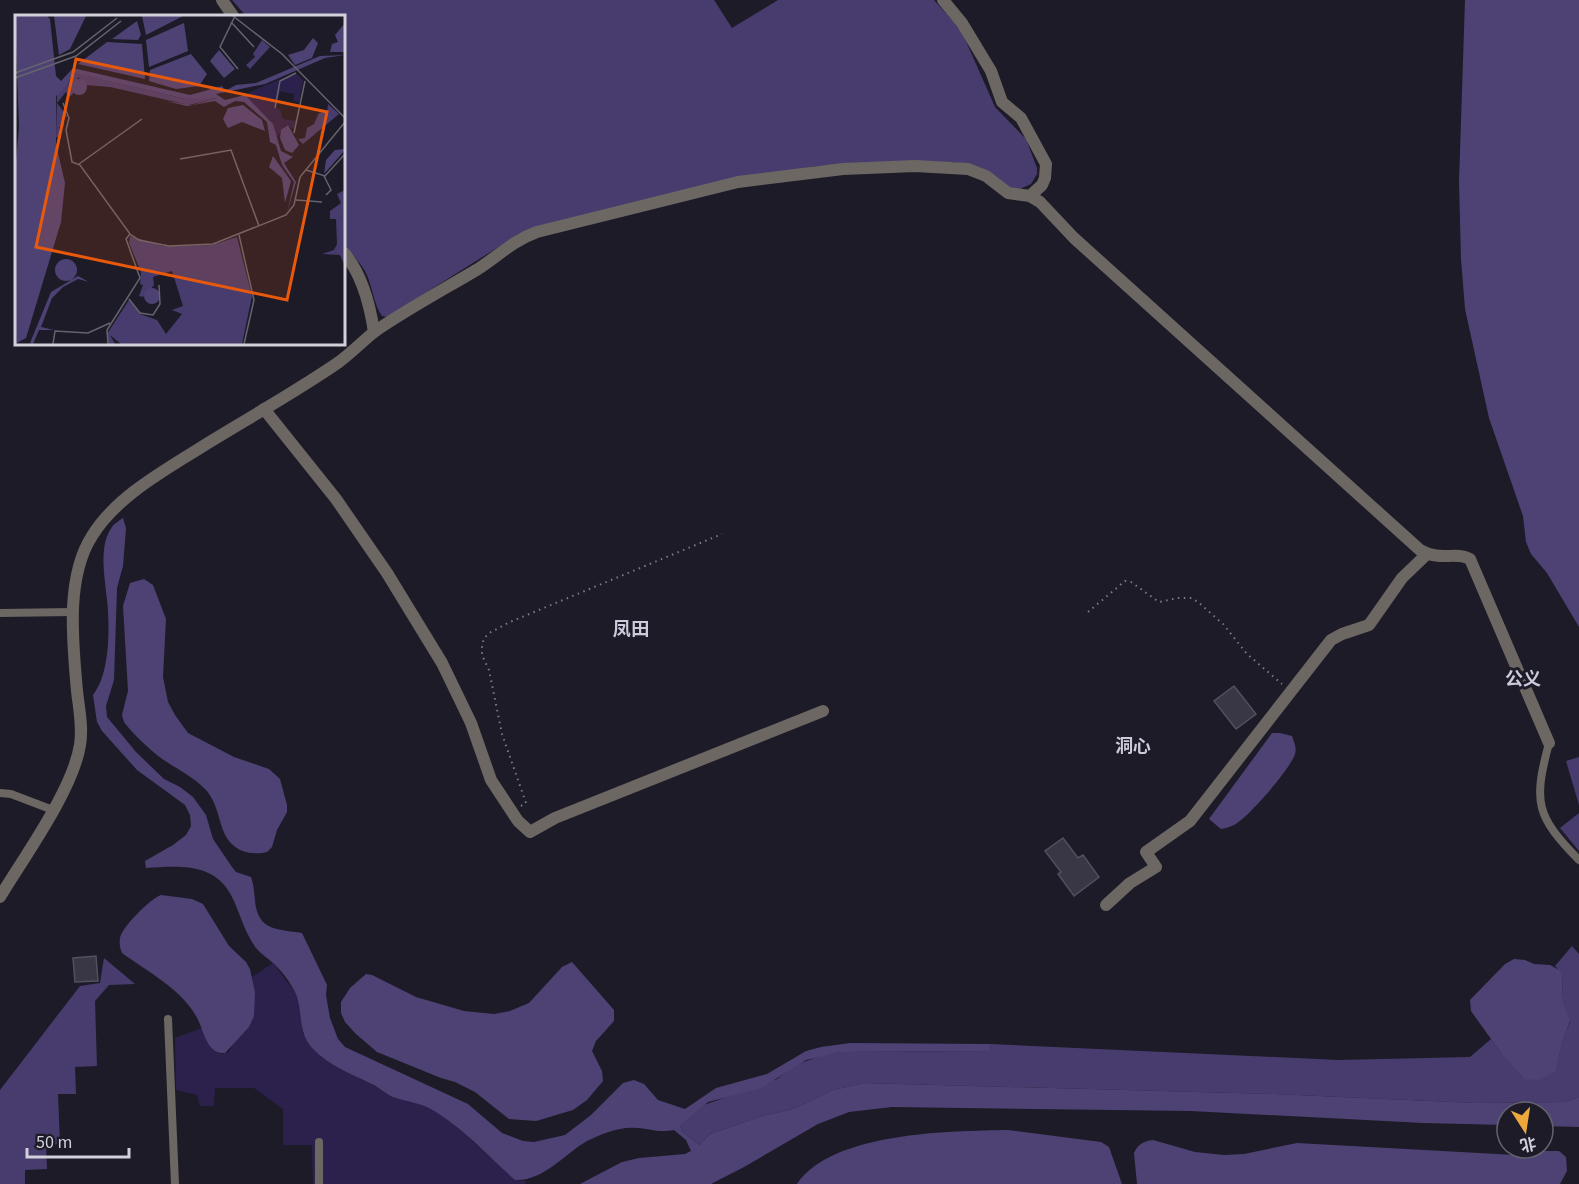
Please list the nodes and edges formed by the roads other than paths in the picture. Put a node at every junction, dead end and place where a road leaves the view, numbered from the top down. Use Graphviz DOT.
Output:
graph roads {
  1 [pos="222,0"];
  2 [pos="943,0"];
  3 [pos="232,15"];
  4 [pos="1030,196"];
  5 [pos="345,254"];
  6 [pos="374,333"];
  7 [pos="264,409"];
  8 [pos="1427,554"];
  9 [pos="74,612"];
  10 [pos="0,613"];
  11 [pos="823,711"];
  12 [pos="1549,743"];
  13 [pos="0,793"];
  14 [pos="53,810"];
  15 [pos="1579,860"];
  16 [pos="0,897"];
  17 [pos="1106,905"];
  18 [pos="168,1019"];
  19 [pos="319,1142"];
  20 [pos="175,1184"];
  21 [pos="319,1184"];
  1 -- 3 [label="street"];
  2 -- 4 [label="street"];
  4 -- 6 [label="street"];
  4 -- 8 [label="street"];
  5 -- 6 [label="street"];
  6 -- 7 [label="street"];
  7 -- 9 [label="street"];
  7 -- 11 [label="street"];
  8 -- 12 [label="street"];
  8 -- 17 [label="street"];
  9 -- 10 [label="lane"];
  9 -- 14 [label="street"];
  12 -- 15 [label="lane"];
  13 -- 14 [label="lane"];
  14 -- 16 [label="street"];
  18 -- 20 [label="lane"];
  19 -- 21 [label="lane"];
}
